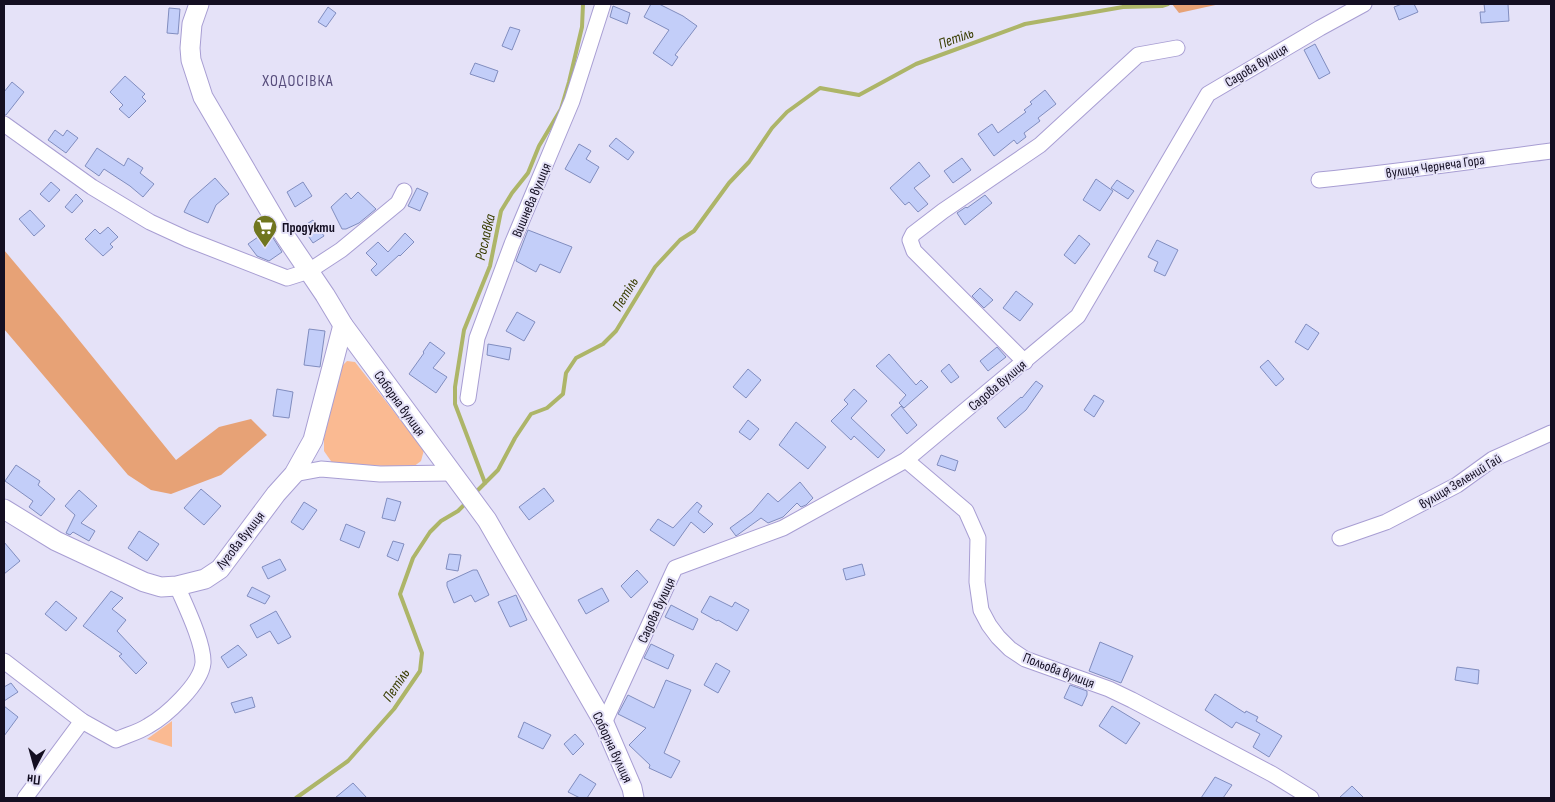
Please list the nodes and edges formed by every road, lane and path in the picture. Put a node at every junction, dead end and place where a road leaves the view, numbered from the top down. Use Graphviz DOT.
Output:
graph roads {
  1 [pos="199,4"];
  2 [pos="603,4"];
  3 [pos="1364,4"];
  4 [pos="1178,48"];
  5 [pos="4,124"];
  6 [pos="1551,151"];
  7 [pos="1319,180"];
  8 [pos="404,192"];
  9 [pos="309,271"];
  10 [pos="343,326"];
  11 [pos="1025,362"];
  12 [pos="468,398"];
  13 [pos="1551,433"];
  14 [pos="906,460"];
  15 [pos="294,474"];
  16 [pos="455,477"];
  17 [pos="4,509"];
  18 [pos="1340,538"];
  19 [pos="177,586"];
  20 [pos="6,667"];
  21 [pos="82,720"];
  22 [pos="604,722"];
  23 [pos="25,798"];
  24 [pos="634,798"];
  25 [pos="1311,798"];
  1 -- 9 [label="street, Соборна вулиця"];
  2 -- 12 [label="street, Вишнева вулиця"];
  3 -- 11 [label="street, Садова вулиця"];
  4 -- 11 [label="street"];
  5 -- 9 [label="street"];
  6 -- 7 [label="street, вулиця Чернеча Гора"];
  8 -- 9 [label="street"];
  9 -- 10 [label="street, Соборна вулиця"];
  10 -- 15 [label="street, Лугова вулиця"];
  10 -- 16 [label="street, Соборна вулиця"];
  11 -- 14 [label="street, Садова вулиця"];
  13 -- 18 [label="street, вулиця Зелений Гай"];
  14 -- 22 [label="street, Садова вулиця"];
  14 -- 25 [label="street, Польова вулиця"];
  15 -- 16 [label="street"];
  15 -- 19 [label="street, Лугова вулиця"];
  16 -- 22 [label="street, Соборна вулиця"];
  17 -- 19 [label="street, Лугова вулиця"];
  19 -- 21 [label="street"];
  20 -- 21 [label="street"];
  21 -- 23 [label="street"];
  22 -- 24 [label="street, Соборна вулиця"];
}
